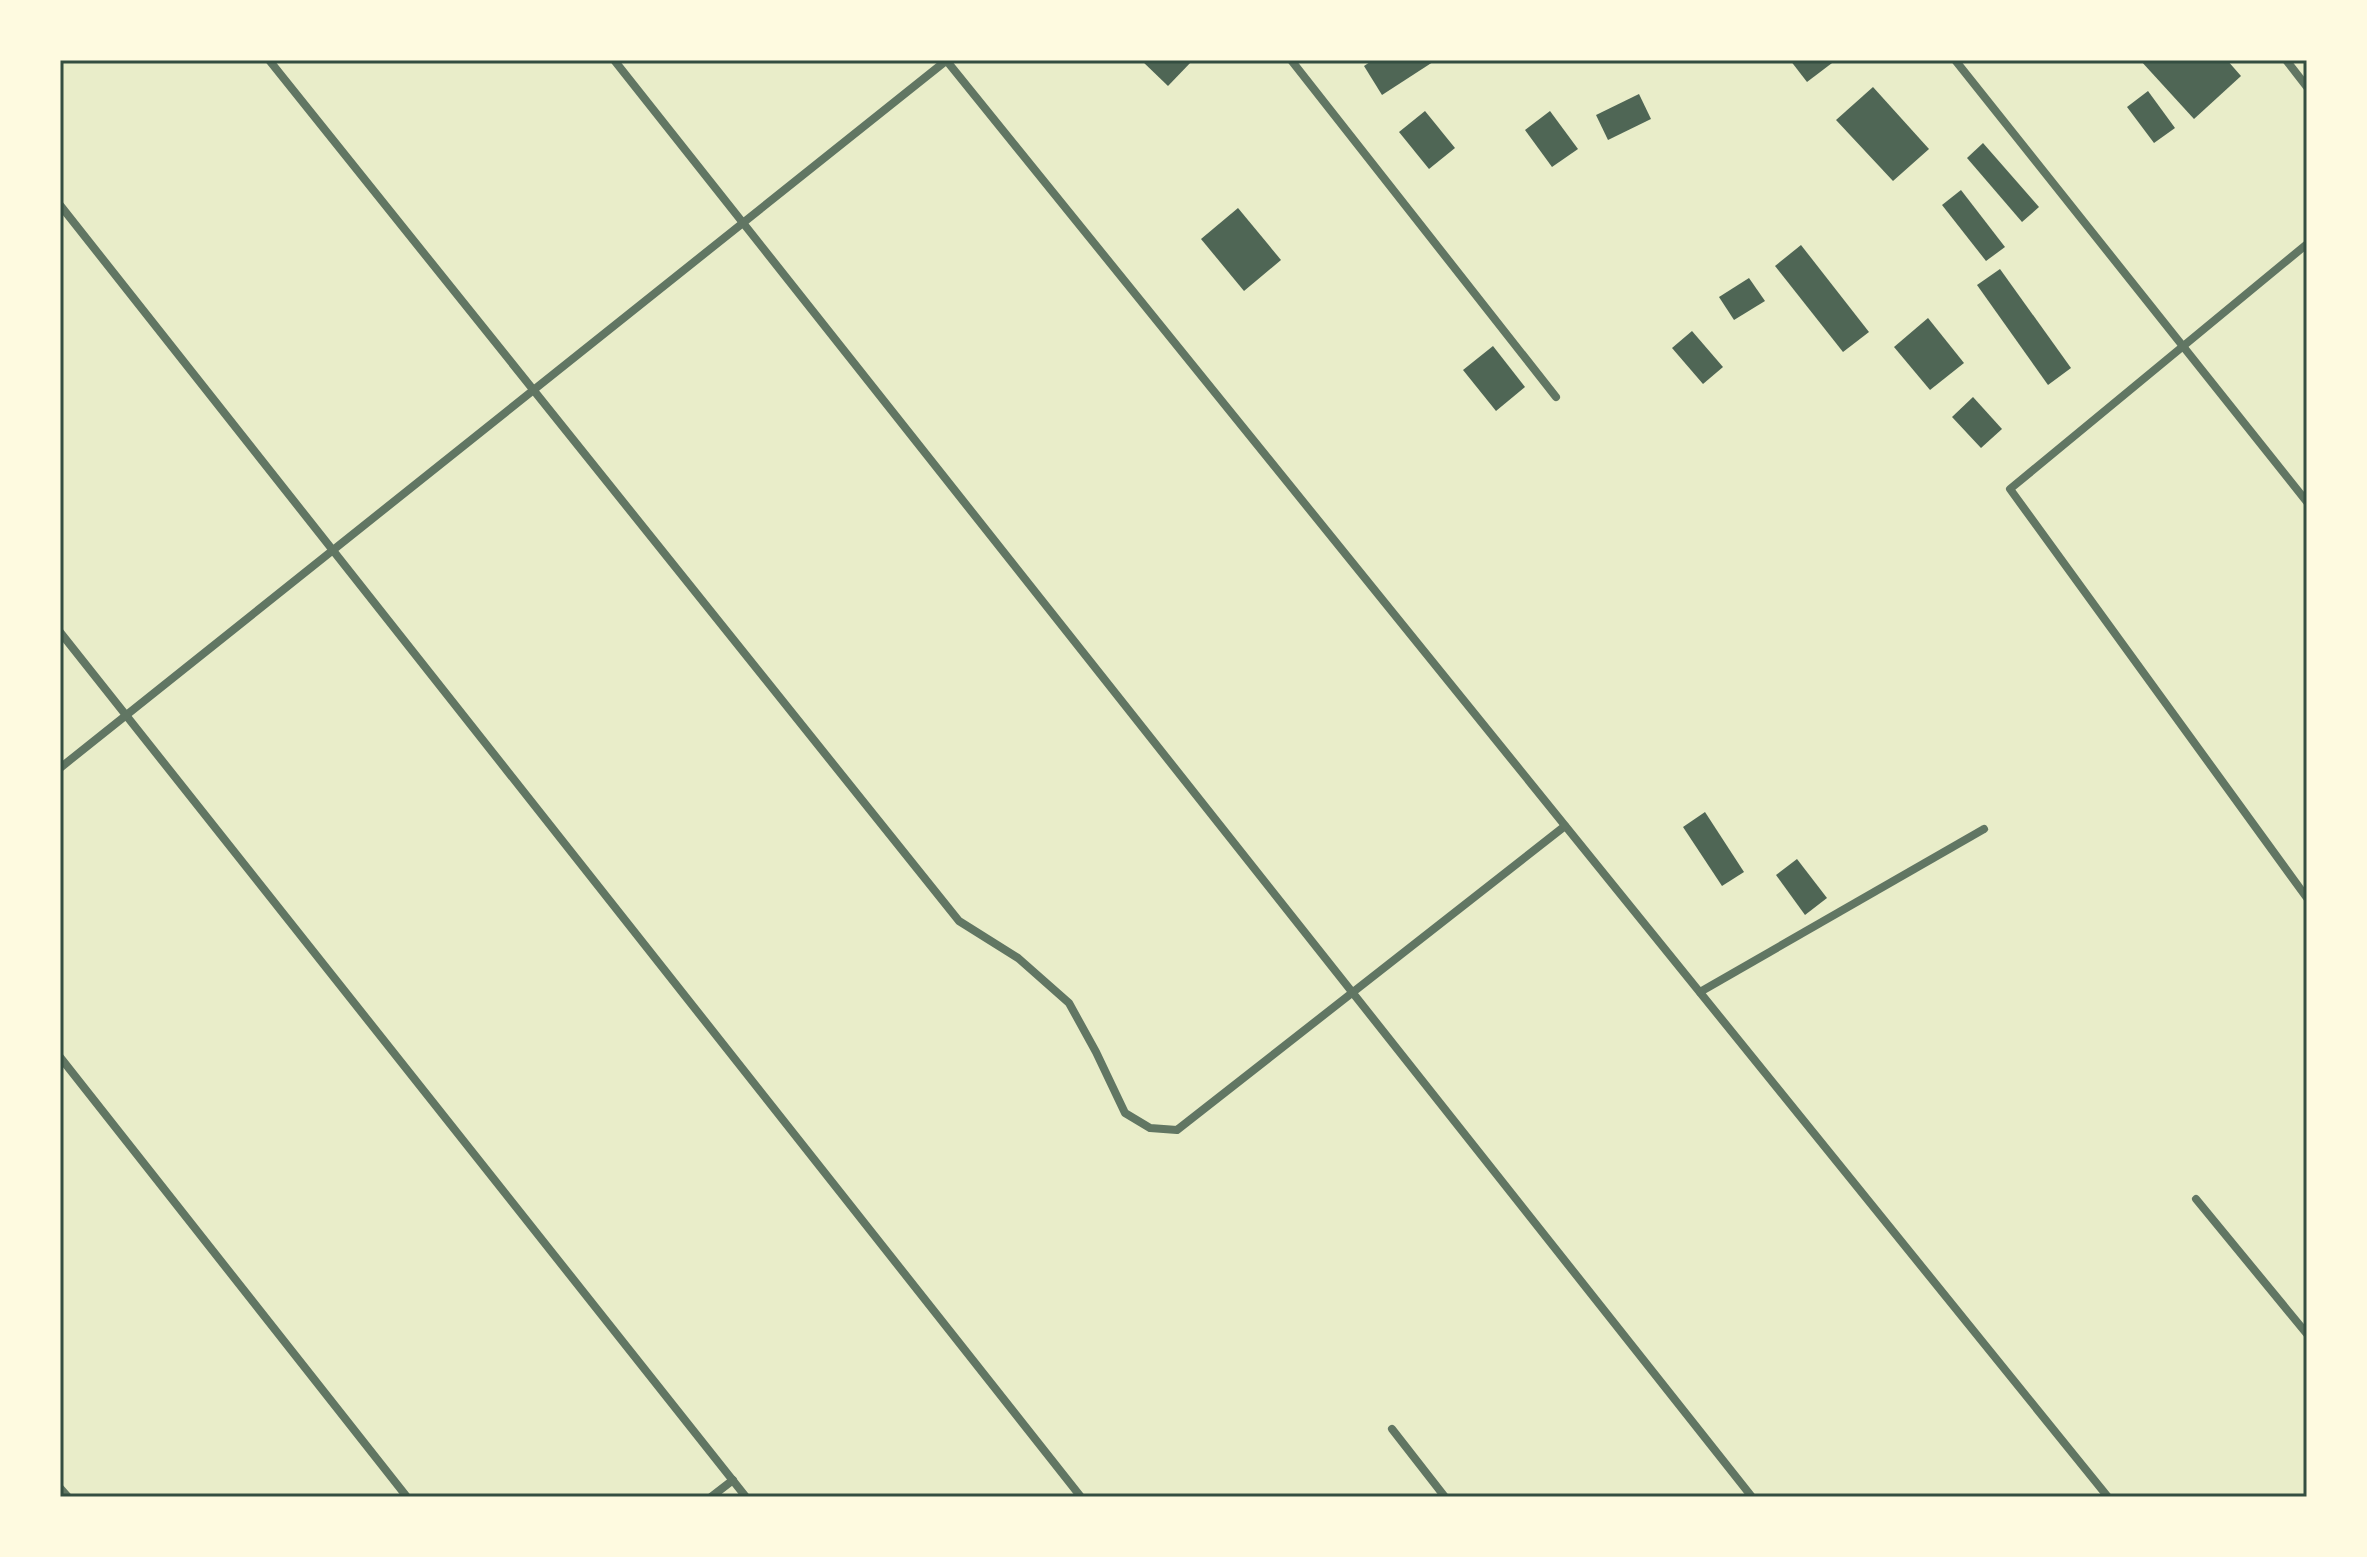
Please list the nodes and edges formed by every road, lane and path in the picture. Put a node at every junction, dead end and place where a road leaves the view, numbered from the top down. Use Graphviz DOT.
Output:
graph roads {
  1 [pos="269,60"];
  2 [pos="614,60"];
  3 [pos="947,60"];
  4 [pos="1291,60"];
  5 [pos="1955,60"];
  6 [pos="2286,60"];
  7 [pos="2307,87"];
  8 [pos="60,205"];
  9 [pos="743,223"];
  10 [pos="2307,244"];
  11 [pos="2183,346"];
  12 [pos="534,389"];
  13 [pos="1556,397"];
  14 [pos="2307,502"];
  15 [pos="333,550"];
  16 [pos="60,632"];
  17 [pos="126,715"];
  18 [pos="60,768"];
  19 [pos="1565,826"];
  20 [pos="1984,829"];
  21 [pos="2307,898"];
  22 [pos="1700,992"];
  23 [pos="1353,993"];
  24 [pos="60,1057"];
  25 [pos="2196,1199"];
  26 [pos="2307,1334"];
  27 [pos="1392,1429"];
  28 [pos="733,1480"];
  29 [pos="60,1488"];
  30 [pos="68,1497"];
  31 [pos="407,1497"];
  32 [pos="711,1497"];
  33 [pos="746,1497"];
  34 [pos="1081,1497"];
  35 [pos="1445,1497"];
  36 [pos="1752,1497"];
  37 [pos="2108,1497"];
  1 -- 12 [label="street"];
  2 -- 9 [label="street"];
  3 -- 9 [label="street"];
  3 -- 19 [label="street"];
  4 -- 13 [label="street"];
  5 -- 11 [label="street"];
  6 -- 7 [label="street"];
  8 -- 15 [label="street"];
  9 -- 12 [label="street"];
  9 -- 23 [label="street"];
  10 -- 11 [label="street"];
  11 -- 14 [label="street"];
  11 -- 21 [label="street"];
  12 -- 15 [label="street"];
  12 -- 23 [label="street"];
  15 -- 17 [label="street"];
  15 -- 34 [label="street"];
  16 -- 17 [label="street"];
  17 -- 18 [label="street"];
  17 -- 28 [label="street"];
  19 -- 22 [label="street"];
  19 -- 23 [label="street"];
  20 -- 22 [label="street"];
  22 -- 37 [label="street"];
  23 -- 36 [label="street"];
  24 -- 31 [label="street"];
  25 -- 26 [label="street"];
  27 -- 35 [label="street"];
  28 -- 32 [label="street"];
  28 -- 33 [label="street"];
  29 -- 30 [label="street"];
}
